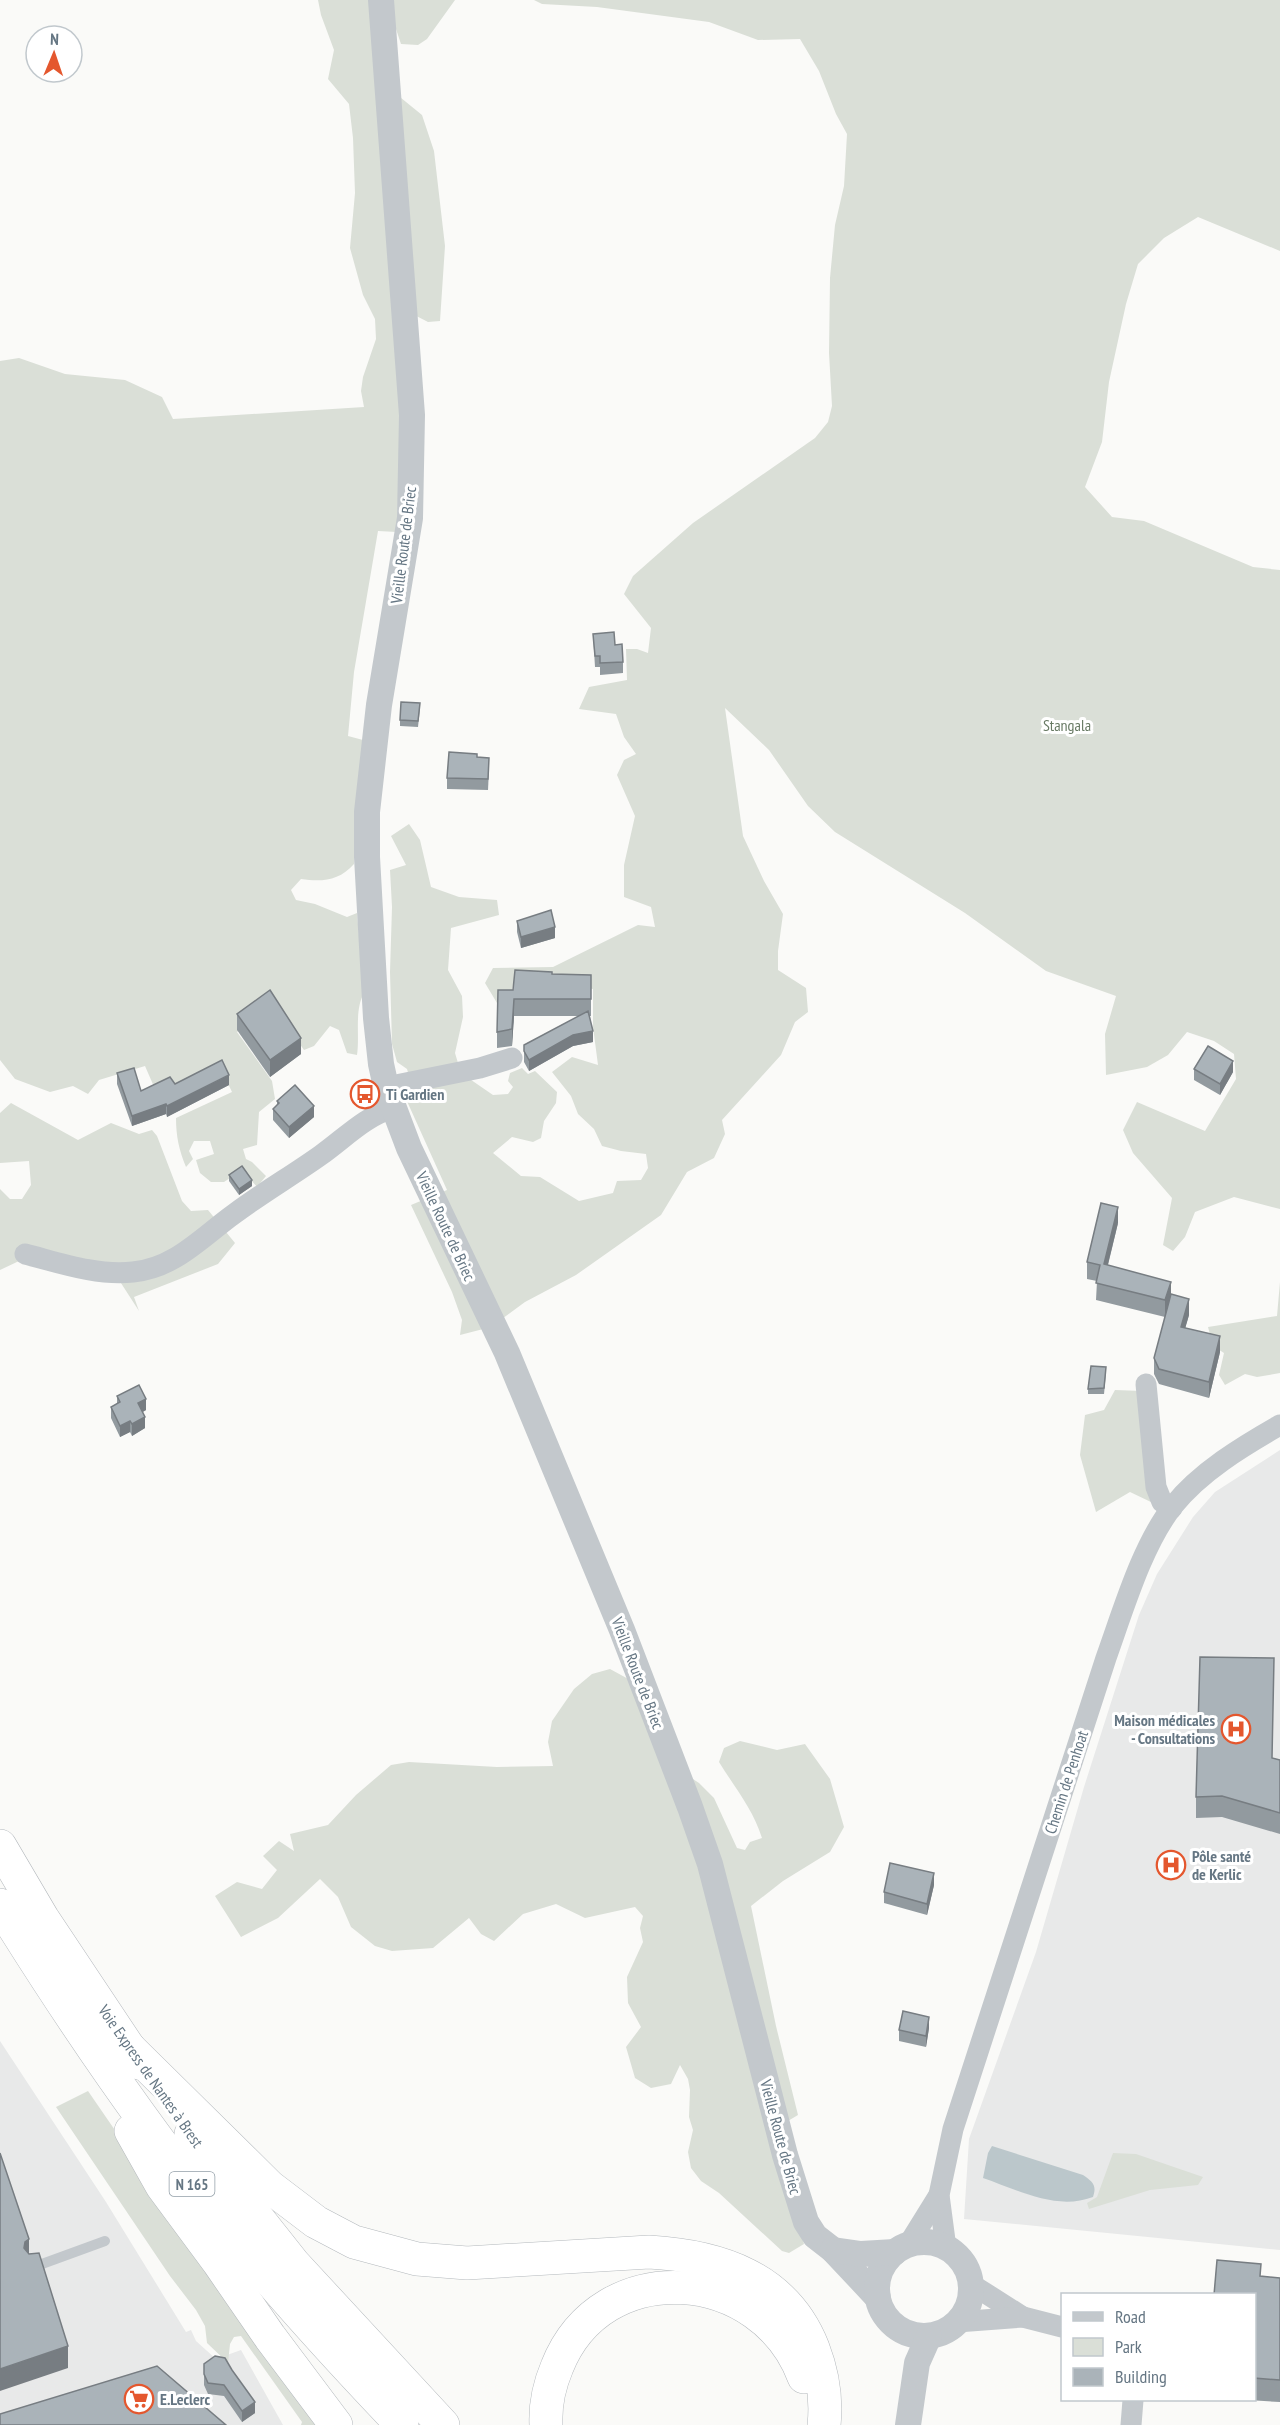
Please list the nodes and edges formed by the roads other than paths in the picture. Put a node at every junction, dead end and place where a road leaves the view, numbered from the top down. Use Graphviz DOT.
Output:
graph roads {
  1 [pos="381,0"];
  2 [pos="512,1058"];
  3 [pos="390,1098"];
  4 [pos="25,1254"];
  5 [pos="1146,1384"];
  6 [pos="1280,1425"];
  7 [pos="1172,1508"];
  8 [pos="0,1846"];
  9 [pos="5,1913"];
  10 [pos="126,2045"];
  11 [pos="939,2195"];
  12 [pos="105,2241"];
  13 [pos="946,2248"];
  14 [pos="902,2249"];
  15 [pos="833,2250"];
  16 [pos="31,2268"];
  17 [pos="971,2284"];
  18 [pos="878,2298"];
  19 [pos="1023,2317"];
  20 [pos="957,2322"];
  21 [pos="896,2326"];
  22 [pos="1061,2327"];
  23 [pos="929,2336"];
  24 [pos="915,2371"];
  25 [pos="1133,2401"];
  26 [pos="336,2425"];
  27 [pos="402,2425"];
  28 [pos="443,2425"];
  29 [pos="546,2425"];
  30 [pos="807,2425"];
  31 [pos="824,2425"];
  32 [pos="908,2425"];
  33 [pos="1131,2425"];
  1 -- 3 [label="street, Vieille Route de Briec"];
  2 -- 3 [label="street"];
  3 -- 4 [label="street"];
  3 -- 15 [label="street, Vieille Route de Briec"];
  5 -- 7 [label="street"];
  6 -- 7 [label="street, Chemin de Penhoat"];
  7 -- 11 [label="street, Chemin de Penhoat"];
  8 -- 10 [label="highway, Voie Express de Nantes à Brest / N 165"];
  9 -- 26 [label="highway"];
  9 -- 27 [label="highway, Voie Express de Nantes à Brest / N 165"];
  10 -- 28 [label="highway, Voie Express de Nantes à Brest / N 165"];
  10 -- 31 [label="highway"];
  11 -- 13 [label="street, Chemin de Penhoat"];
  11 -- 14 [label="street, Chemin de Penhoat"];
  12 -- 16 [label="lane"];
  13 -- 14 [label="street"];
  13 -- 17 [label="street"];
  14 -- 15 [label="street"];
  14 -- 18 [label="street"];
  15 -- 18 [label="street, Vieille Route de Briec"];
  17 -- 19 [label="street"];
  17 -- 20 [label="street"];
  18 -- 21 [label="street"];
  19 -- 20 [label="street"];
  19 -- 22 [label="street"];
  20 -- 23 [label="street"];
  21 -- 23 [label="street"];
  21 -- 24 [label="street"];
  23 -- 24 [label="street"];
  24 -- 32 [label="street"];
  25 -- 33 [label="street"];
  29 -- 30 [label="highway"];
}
